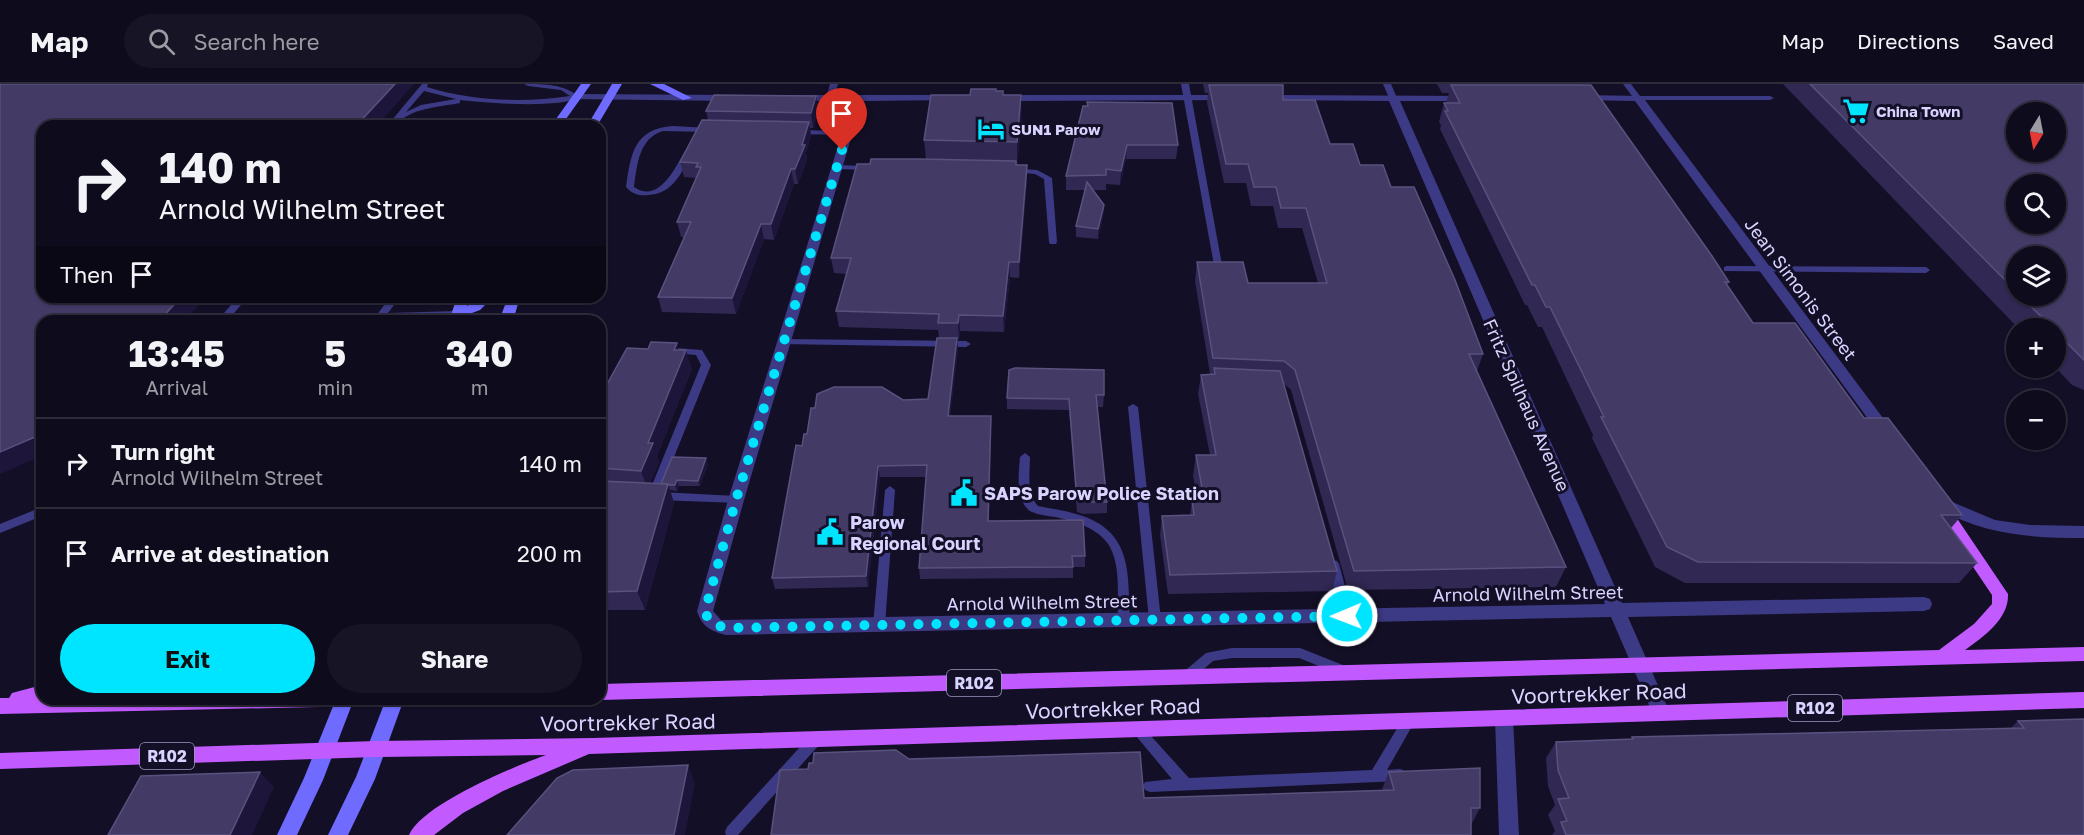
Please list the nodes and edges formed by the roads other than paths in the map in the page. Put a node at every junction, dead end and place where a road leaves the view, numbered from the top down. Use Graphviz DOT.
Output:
graph roads {
  1 [pos="528,84"];
  2 [pos="586,84"];
  3 [pos="617,84"];
  4 [pos="655,84"];
  5 [pos="834,84"];
  6 [pos="1185,84"];
  7 [pos="1387,84"];
  8 [pos="1627,84"];
  9 [pos="424,86"];
  10 [pos="576,97"];
  11 [pos="609,98"];
  12 [pos="687,98"];
  13 [pos="743,98"];
  14 [pos="785,98"];
  15 [pos="830,98"];
  16 [pos="858,98"];
  17 [pos="965,98"];
  18 [pos="988,98"];
  19 [pos="1188,98"];
  20 [pos="1235,98"];
  21 [pos="1247,98"];
  22 [pos="1394,98"];
  23 [pos="1770,98"];
  24 [pos="472,99"];
  25 [pos="1476,99"];
  26 [pos="1568,99"];
  27 [pos="1638,99"];
  28 [pos="397,119"];
  29 [pos="560,120"];
  30 [pos="596,120"];
  31 [pos="699,130"];
  32 [pos="722,130"];
  33 [pos="790,132"];
  34 [pos="847,133"];
  35 [pos="836,167"];
  36 [pos="883,168"];
  37 [pos="1000,170"];
  38 [pos="1053,242"];
  39 [pos="1218,265"];
  40 [pos="1727,270"];
  41 [pos="1765,270"];
  42 [pos="1926,270"];
  43 [pos="238,303"];
  44 [pos="480,303"];
  45 [pos="227,315"];
  46 [pos="462,315"];
  47 [pos="783,342"];
  48 [pos="966,344"];
  49 [pos="664,350"];
  50 [pos="1133,407"];
  51 [pos="1894,442"];
  52 [pos="1025,457"];
  53 [pos="890,490"];
  54 [pos="736,500"];
  55 [pos="1936,500"];
  56 [pos="36,514"];
  57 [pos="0,529"];
  58 [pos="2084,532"];
  59 [pos="1328,548"];
  60 [pos="1924,604"];
  61 [pos="1617,611"];
  62 [pos="1347,616"];
  63 [pos="1124,620"];
  64 [pos="1155,620"];
  65 [pos="879,625"];
  66 [pos="2084,654"];
  67 [pos="1943,657"];
  68 [pos="1641,665"];
  69 [pos="606,692"];
  70 [pos="36,695"];
  71 [pos="2084,700"];
  72 [pos="36,703"];
  73 [pos="0,704"];
  74 [pos="343,705"];
  75 [pos="393,705"];
  76 [pos="1661,713"];
  77 [pos="1504,718"];
  78 [pos="1409,721"];
  79 [pos="1137,730"];
  80 [pos="814,740"];
  81 [pos="593,746"];
  82 [pos="376,749"];
  83 [pos="325,751"];
  84 [pos="0,761"];
  85 [pos="1419,774"];
  86 [pos="1377,776"];
  87 [pos="1186,785"];
  88 [pos="1150,786"];
  89 [pos="732,832"];
  90 [pos="286,835"];
  91 [pos="338,835"];
  92 [pos="419,835"];
  93 [pos="1509,835"];
  1 -- 10 [label="lane"];
  2 -- 10 [label="main road"];
  3 -- 11 [label="main road"];
  4 -- 12 [label="main road"];
  5 -- 15 [label="lane"];
  6 -- 19 [label="lane"];
  7 -- 22 [label="lane"];
  8 -- 27 [label="lane, Jean Simonis Street"];
  9 -- 24 [label="lane"];
  9 -- 28 [label="lane"];
  10 -- 11 [label="street"];
  10 -- 24 [label="lane"];
  10 -- 29 [label="main road"];
  11 -- 12 [label="street"];
  11 -- 30 [label="main road"];
  12 -- 13 [label="street"];
  14 -- 15 [label="street"];
  15 -- 16 [label="street"];
  16 -- 17 [label="street"];
  16 -- 34 [label="street, Arnold Wilhelm Street"];
  18 -- 19 [label="street"];
  19 -- 20 [label="street"];
  19 -- 39 [label="lane"];
  21 -- 22 [label="street"];
  22 -- 25 [label="street"];
  22 -- 61 [label="street, Fritz Spilhaus Avenue"];
  23 -- 27 [label="lane"];
  24 -- 28 [label="lane"];
  26 -- 27 [label="street"];
  27 -- 41 [label="street, Jean Simonis Street"];
  31 -- 31 [label="lane"];
  31 -- 32 [label="lane"];
  33 -- 34 [label="lane"];
  34 -- 35 [label="street, Arnold Wilhelm Street"];
  35 -- 36 [label="lane"];
  35 -- 47 [label="street, Arnold Wilhelm Street"];
  37 -- 38 [label="lane"];
  40 -- 41 [label="lane"];
  41 -- 42 [label="lane"];
  41 -- 51 [label="street, Jean Simonis Street"];
  43 -- 45 [label="lane"];
  44 -- 46 [label="main road"];
  47 -- 48 [label="lane"];
  47 -- 54 [label="street, Arnold Wilhelm Street"];
  49 -- 54 [label="lane"];
  50 -- 64 [label="lane"];
  52 -- 63 [label="lane"];
  53 -- 65 [label="lane"];
  54 -- 65 [label="street, Arnold Wilhelm Street"];
  55 -- 58 [label="street"];
  55 -- 67 [label="main road"];
  56 -- 57 [label="lane"];
  59 -- 62 [label="lane"];
  60 -- 61 [label="street, Arnold Wilhelm Street"];
  61 -- 62 [label="street, Arnold Wilhelm Street"];
  61 -- 68 [label="street, Fritz Spilhaus Avenue"];
  62 -- 64 [label="street, Arnold Wilhelm Street"];
  63 -- 64 [label="street, Arnold Wilhelm Street"];
  63 -- 65 [label="street, Arnold Wilhelm Street"];
  66 -- 67 [label="main road, Voortrekker Road / R102"];
  67 -- 68 [label="main road, Voortrekker Road / R102"];
  68 -- 69 [label="main road, Voortrekker Road / R102"];
  68 -- 76 [label="street, Fritz Spilhaus Avenue"];
  70 -- 73 [label="main road"];
  71 -- 76 [label="main road, Voortrekker Road / R102"];
  72 -- 73 [label="main road"];
  74 -- 83 [label="main road"];
  75 -- 82 [label="main road"];
  76 -- 77 [label="main road, Voortrekker Road / R102"];
  77 -- 78 [label="main road, Voortrekker Road / R102"];
  77 -- 93 [label="street"];
  78 -- 79 [label="main road, Voortrekker Road / R102"];
  78 -- 86 [label="lane"];
  79 -- 80 [label="main road, Voortrekker Road / R102"];
  79 -- 87 [label="lane"];
  80 -- 81 [label="main road, Voortrekker Road / R102"];
  80 -- 89 [label="lane"];
  81 -- 82 [label="main road, Voortrekker Road / R102"];
  81 -- 92 [label="main road"];
  82 -- 83 [label="main road, Voortrekker Road / R102"];
  82 -- 91 [label="main road"];
  83 -- 84 [label="main road, Voortrekker Road / R102"];
  83 -- 90 [label="main road"];
  85 -- 86 [label="lane"];
  86 -- 87 [label="lane"];
  87 -- 88 [label="lane"];
}
